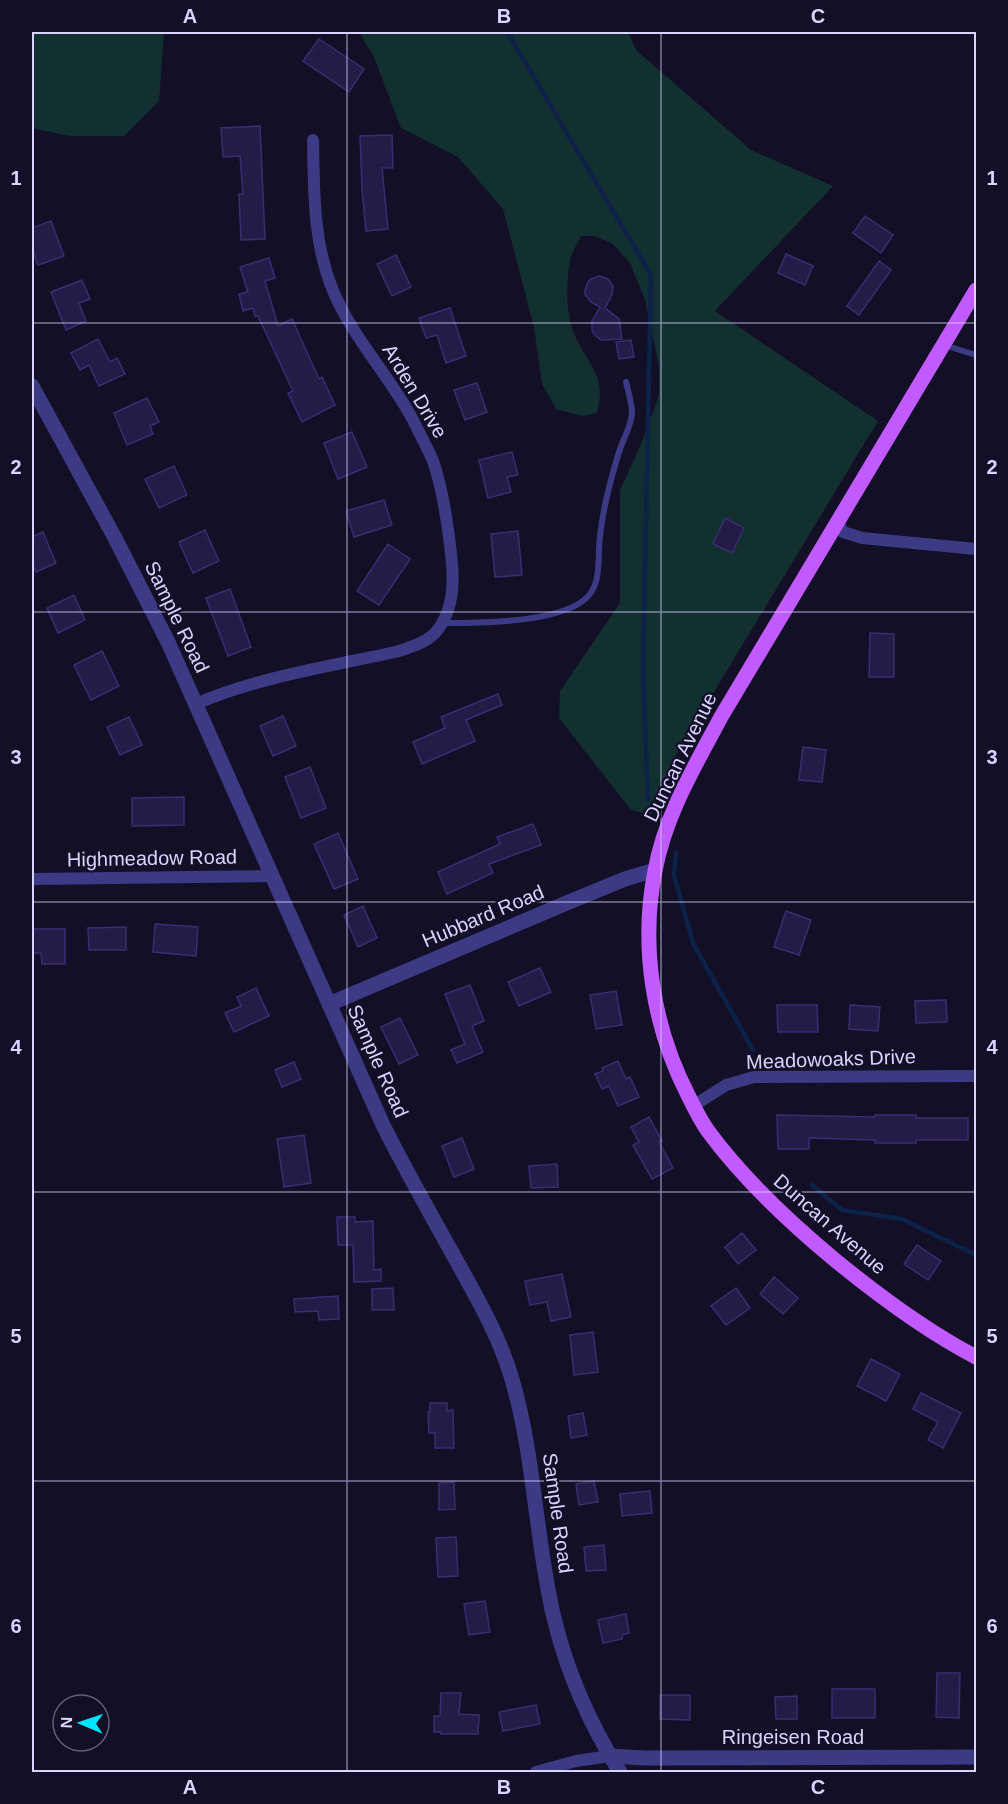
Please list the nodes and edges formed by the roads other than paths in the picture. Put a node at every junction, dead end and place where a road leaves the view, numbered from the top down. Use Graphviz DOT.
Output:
graph roads {
  1 [pos="313,140"];
  2 [pos="976,290"];
  3 [pos="944,345"];
  4 [pos="976,355"];
  5 [pos="626,382"];
  6 [pos="32,386"];
  7 [pos="838,522"];
  8 [pos="976,549"];
  9 [pos="441,623"];
  10 [pos="196,704"];
  11 [pos="655,870"];
  12 [pos="273,876"];
  13 [pos="32,879"];
  14 [pos="329,1004"];
  15 [pos="976,1076"];
  16 [pos="693,1106"];
  17 [pos="976,1357"];
  18 [pos="610,1756"];
  19 [pos="976,1757"];
  20 [pos="536,1773"];
  21 [pos="620,1773"];
  1 -- 9 [label="street, Arden Drive"];
  2 -- 3 [label="main road, Duncan Avenue"];
  3 -- 4 [label="lane"];
  3 -- 7 [label="main road, Duncan Avenue"];
  5 -- 9 [label="lane"];
  6 -- 10 [label="street, Sample Road"];
  7 -- 8 [label="street"];
  7 -- 11 [label="main road, Duncan Avenue"];
  9 -- 10 [label="street, Arden Drive"];
  10 -- 12 [label="street, Sample Road"];
  11 -- 14 [label="street, Hubbard Road"];
  11 -- 16 [label="main road, Duncan Avenue"];
  12 -- 13 [label="street, Highmeadow Road"];
  12 -- 14 [label="street, Sample Road"];
  14 -- 18 [label="street, Sample Road"];
  15 -- 16 [label="street, Meadowoaks Drive"];
  16 -- 17 [label="main road, Duncan Avenue"];
  18 -- 19 [label="street, Ringeisen Road"];
  18 -- 20 [label="street"];
  18 -- 21 [label="street, Sample Road"];
}
